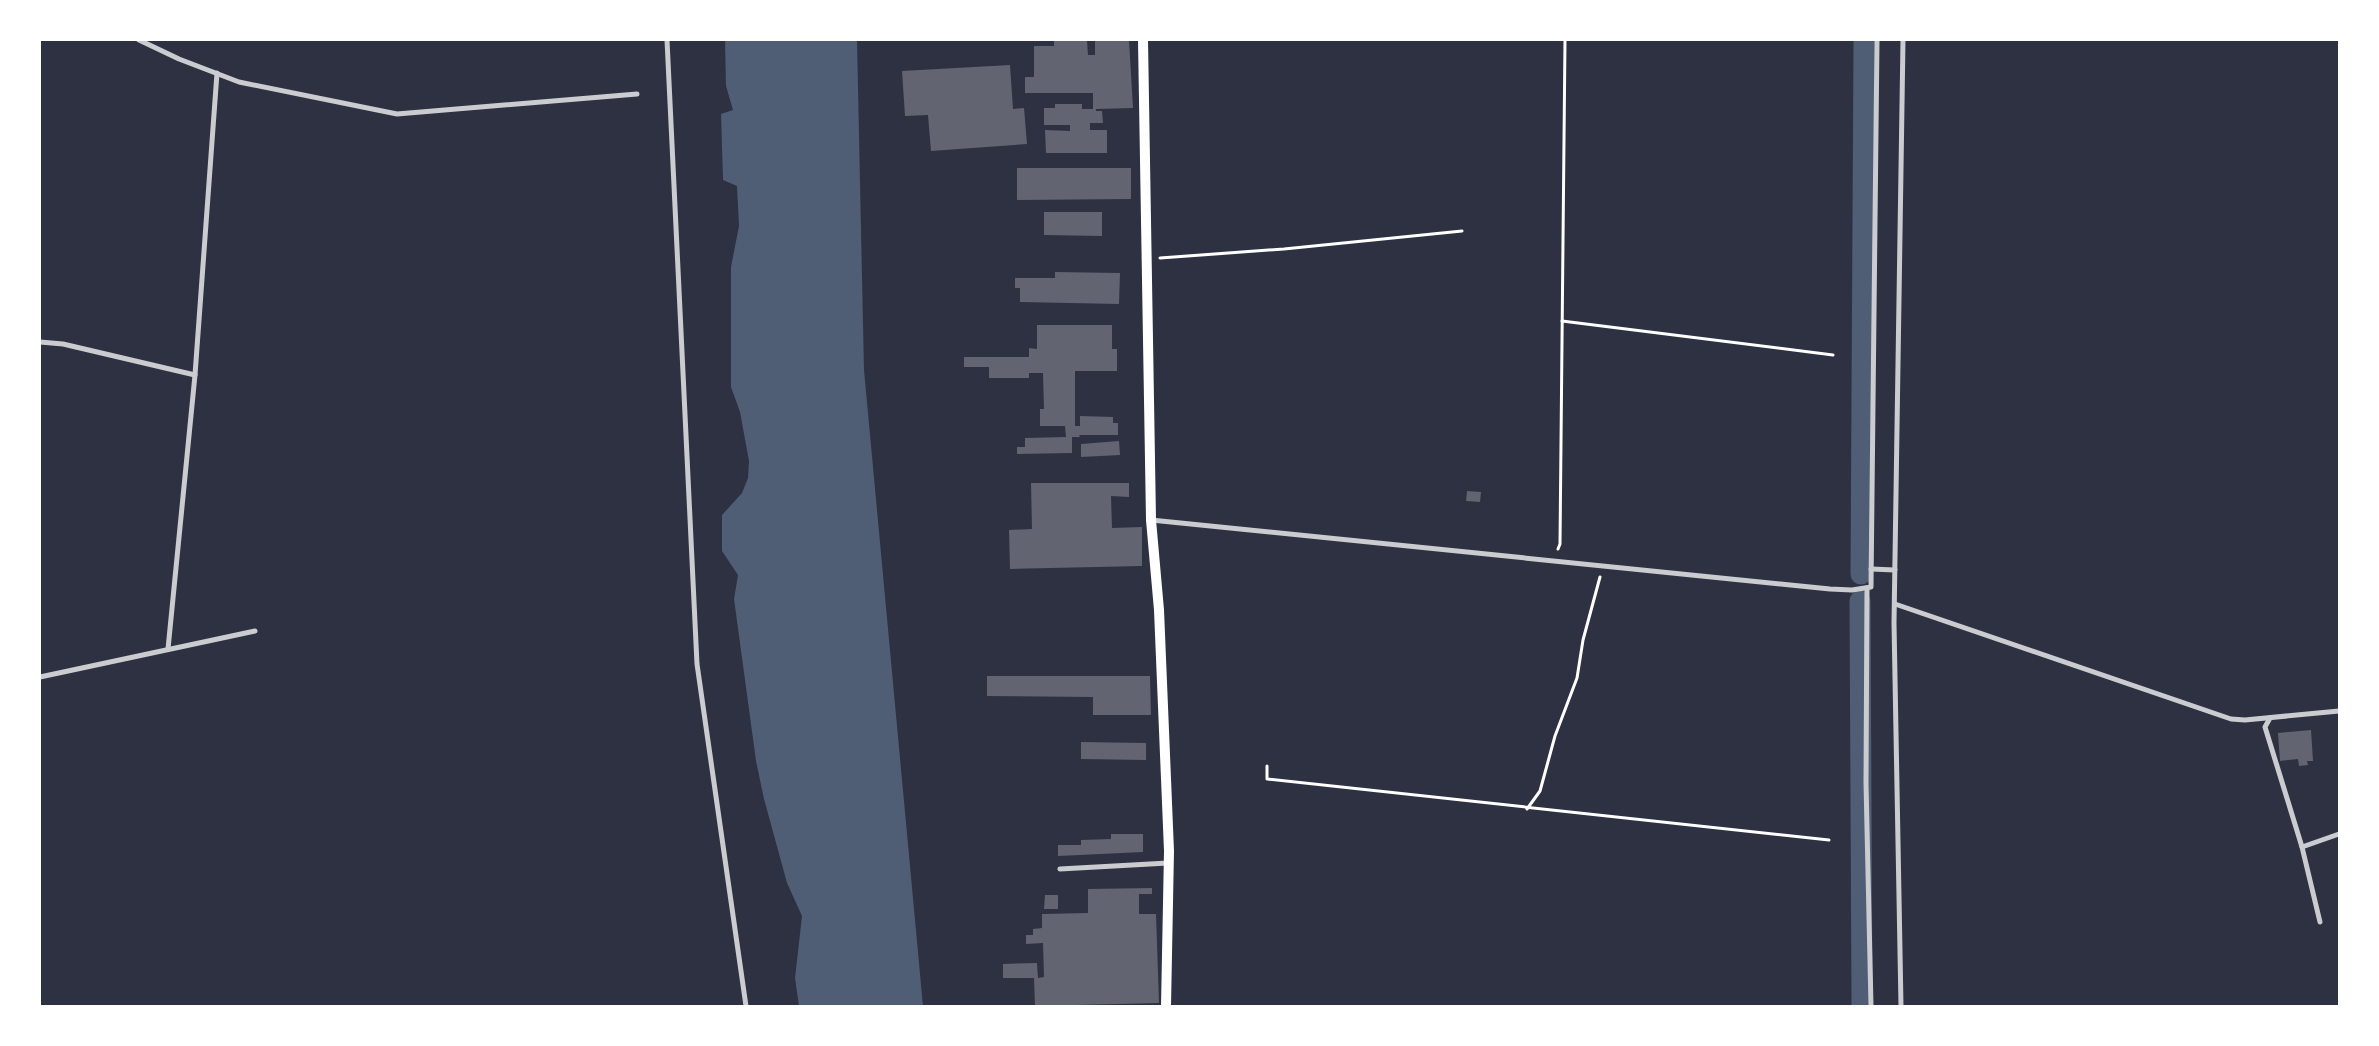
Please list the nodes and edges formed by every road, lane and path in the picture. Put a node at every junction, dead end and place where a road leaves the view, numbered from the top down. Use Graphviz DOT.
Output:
graph roads {
  1 [pos="140,40"];
  2 [pos="666,40"];
  3 [pos="1143,40"];
  4 [pos="1565,40"];
  5 [pos="1877,40"];
  6 [pos="1903,40"];
  7 [pos="216,74"];
  8 [pos="637,94"];
  9 [pos="1462,231"];
  10 [pos="1146,258"];
  11 [pos="1562,321"];
  12 [pos="40,342"];
  13 [pos="1832,355"];
  14 [pos="195,375"];
  15 [pos="1151,520"];
  16 [pos="1553,562"];
  17 [pos="1603,567"];
  18 [pos="1872,569"];
  19 [pos="1895,570"];
  20 [pos="1866,588"];
  21 [pos="1896,604"];
  22 [pos="255,631"];
  23 [pos="168,650"];
  24 [pos="40,677"];
  25 [pos="2339,711"];
  26 [pos="2270,718"];
  27 [pos="1267,766"];
  28 [pos="1528,808"];
  29 [pos="2339,834"];
  30 [pos="1829,840"];
  31 [pos="2302,847"];
  32 [pos="1169,863"];
  33 [pos="1060,869"];
  34 [pos="2320,922"];
  35 [pos="746,1006"];
  36 [pos="1166,1006"];
  37 [pos="1871,1006"];
  38 [pos="1901,1006"];
  1 -- 7 [label="street"];
  2 -- 35 [label="street"];
  3 -- 10 [label="main road"];
  4 -- 11 [label="path"];
  5 -- 18 [label="street"];
  6 -- 19 [label="street"];
  7 -- 8 [label="street"];
  7 -- 14 [label="street"];
  9 -- 10 [label="path"];
  10 -- 15 [label="main road"];
  11 -- 13 [label="path"];
  11 -- 16 [label="path"];
  12 -- 14 [label="street"];
  14 -- 23 [label="street"];
  15 -- 16 [label="street"];
  15 -- 32 [label="main road"];
  16 -- 17 [label="street"];
  17 -- 20 [label="street"];
  17 -- 28 [label="path"];
  18 -- 19 [label="street"];
  18 -- 20 [label="street"];
  19 -- 21 [label="street"];
  20 -- 37 [label="street"];
  21 -- 26 [label="street"];
  21 -- 38 [label="street"];
  22 -- 23 [label="street"];
  23 -- 24 [label="street"];
  25 -- 26 [label="street"];
  26 -- 31 [label="street"];
  27 -- 28 [label="path"];
  28 -- 30 [label="path"];
  29 -- 31 [label="street"];
  31 -- 34 [label="street"];
  32 -- 33 [label="street"];
  32 -- 36 [label="main road"];
}
